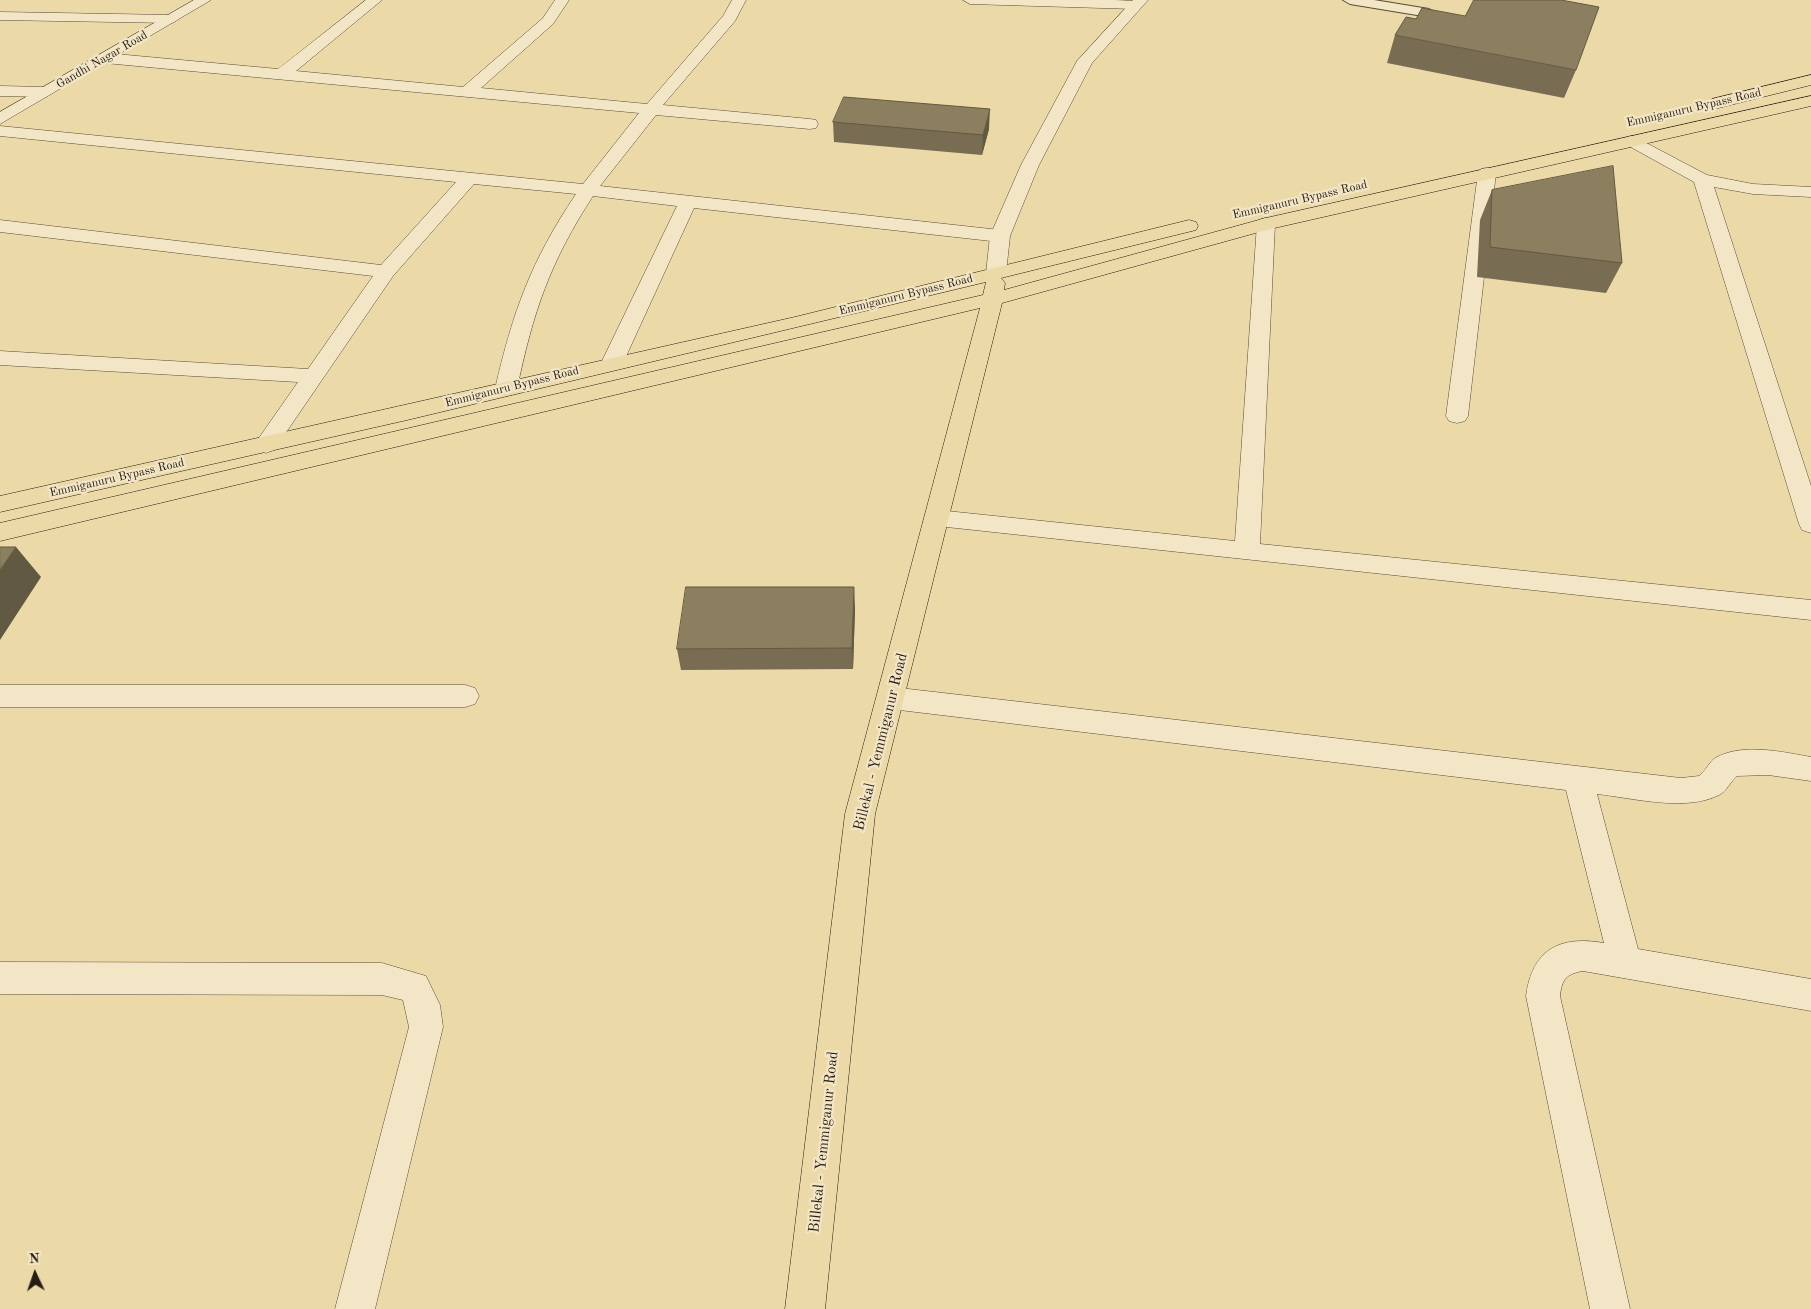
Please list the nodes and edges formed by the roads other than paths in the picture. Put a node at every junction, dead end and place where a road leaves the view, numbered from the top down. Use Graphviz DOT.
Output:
graph roads {
  1 [pos="204,0"];
  2 [pos="375,0"];
  3 [pos="562,0"];
  4 [pos="739,0"];
  5 [pos="970,0"];
  6 [pos="1350,0"];
  7 [pos="1138,3"];
  8 [pos="1429,12"];
  9 [pos="0,16"];
  10 [pos="172,19"];
  11 [pos="105,58"];
  12 [pos="282,74"];
  13 [pos="1811,80"];
  14 [pos="0,91"];
  15 [pos="468,91"];
  16 [pos="46,92"];
  17 [pos="1811,101"];
  18 [pos="653,109"];
  19 [pos="0,119"];
  20 [pos="810,124"];
  21 [pos="0,131"];
  22 [pos="1633,141"];
  23 [pos="1487,173"];
  24 [pos="470,178"];
  25 [pos="1702,179"];
  26 [pos="587,190"];
  27 [pos="1811,192"];
  28 [pos="688,201"];
  29 [pos="1266,224"];
  30 [pos="0,226"];
  31 [pos="1000,236"];
  32 [pos="386,272"];
  33 [pos="995,286"];
  34 [pos="0,358"];
  35 [pos="612,362"];
  36 [pos="313,376"];
  37 [pos="506,389"];
  38 [pos="1457,416"];
  39 [pos="266,444"];
  40 [pos="0,504"];
  41 [pos="937,519"];
  42 [pos="1811,524"];
  43 [pos="0,532"];
  44 [pos="1247,552"];
  45 [pos="1811,610"];
  46 [pos="0,696"];
  47 [pos="465,696"];
  48 [pos="891,698"];
  49 [pos="1811,769"];
  50 [pos="1578,778"];
  51 [pos="1624,962"];
  52 [pos="0,978"];
  53 [pos="1811,995"];
  54 [pos="355,1309"];
  55 [pos="805,1309"];
  56 [pos="1610,1309"];
  1 -- 10 [label="street, Gandhi Nagar Road"];
  2 -- 12 [label="street"];
  3 -- 15 [label="street"];
  4 -- 18 [label="street"];
  5 -- 7 [label="street"];
  6 -- 8 [label="lane"];
  7 -- 31 [label="street"];
  9 -- 10 [label="street"];
  10 -- 11 [label="street, Gandhi Nagar Road"];
  11 -- 12 [label="street"];
  11 -- 16 [label="street, Gandhi Nagar Road"];
  12 -- 15 [label="street"];
  13 -- 33 [label="main road, Emmiganuru Bypass Road"];
  14 -- 16 [label="street"];
  15 -- 18 [label="street"];
  16 -- 19 [label="street, Gandhi Nagar Road"];
  17 -- 22 [label="main road"];
  18 -- 20 [label="street"];
  18 -- 26 [label="street"];
  21 -- 24 [label="street"];
  22 -- 23 [label="main road"];
  22 -- 25 [label="street"];
  23 -- 29 [label="main road"];
  23 -- 38 [label="street"];
  24 -- 26 [label="street"];
  24 -- 32 [label="street"];
  25 -- 27 [label="street"];
  25 -- 42 [label="street"];
  26 -- 28 [label="street"];
  26 -- 37 [label="street"];
  28 -- 31 [label="street"];
  28 -- 35 [label="street"];
  29 -- 33 [label="main road"];
  29 -- 44 [label="street"];
  30 -- 32 [label="street"];
  31 -- 33 [label="street"];
  32 -- 36 [label="street"];
  33 -- 35 [label="main road, Emmiganuru Bypass Road"];
  33 -- 41 [label="main road, Billekal - Yemmiganur Road"];
  33 -- 43 [label="main road"];
  34 -- 36 [label="street"];
  35 -- 37 [label="main road, Emmiganuru Bypass Road"];
  36 -- 39 [label="street"];
  37 -- 39 [label="main road, Emmiganuru Bypass Road"];
  39 -- 40 [label="main road, Emmiganuru Bypass Road"];
  41 -- 44 [label="street"];
  41 -- 48 [label="main road, Billekal - Yemmiganur Road"];
  44 -- 45 [label="street"];
  46 -- 47 [label="street"];
  48 -- 50 [label="street"];
  48 -- 55 [label="main road, Billekal - Yemmiganur Road"];
  49 -- 50 [label="street"];
  50 -- 51 [label="street"];
  51 -- 53 [label="street"];
  51 -- 56 [label="street"];
  52 -- 54 [label="street"];
}
